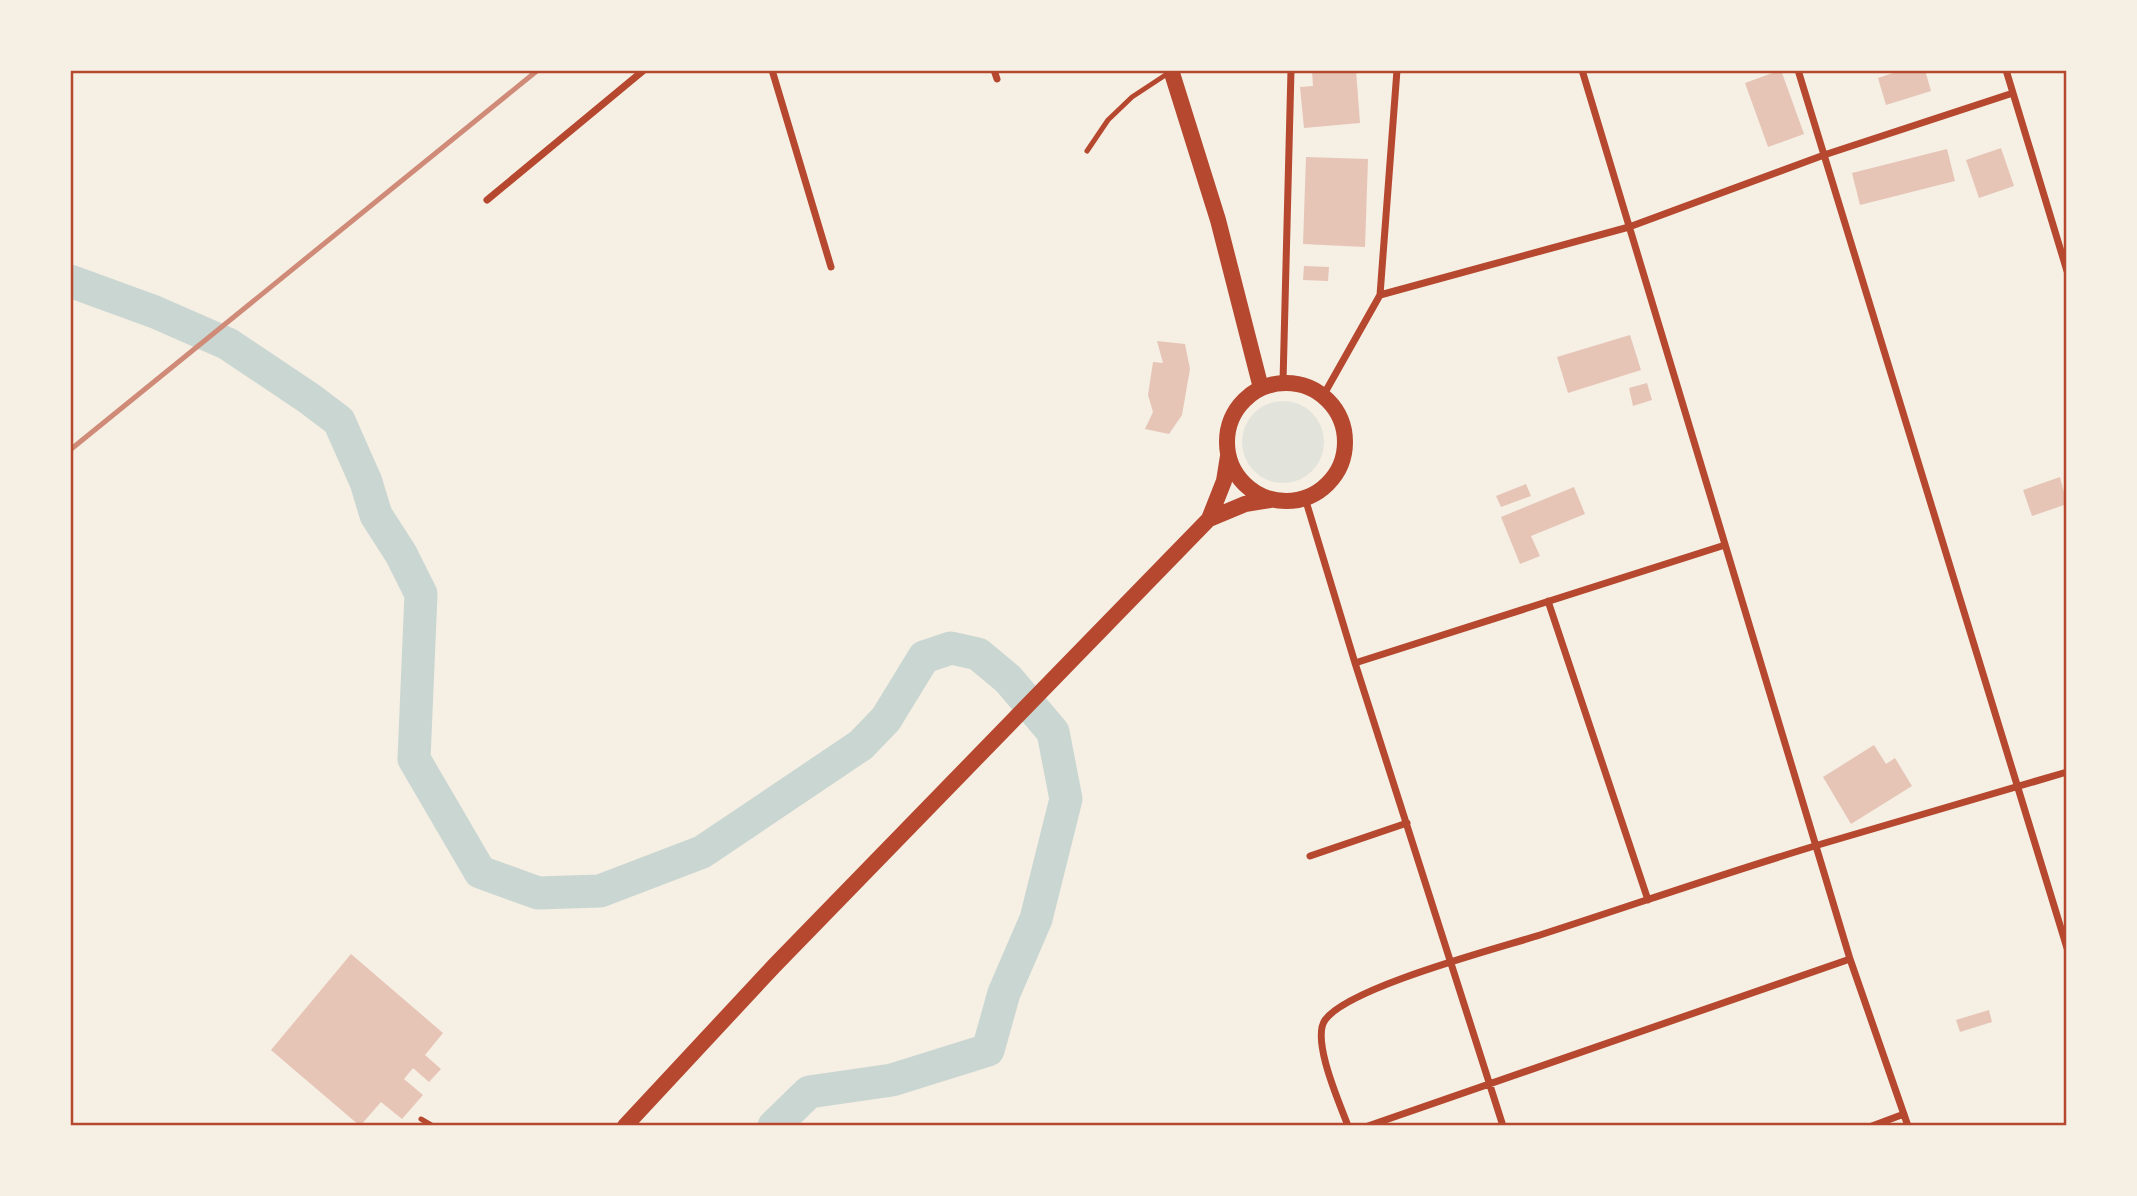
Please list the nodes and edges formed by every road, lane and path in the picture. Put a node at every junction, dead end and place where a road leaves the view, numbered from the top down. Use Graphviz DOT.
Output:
graph roads {
  1 [pos="645,70"];
  2 [pos="772,70"];
  3 [pos="994,70"];
  4 [pos="1291,70"];
  5 [pos="1397,70"];
  6 [pos="1582,70"];
  7 [pos="1798,70"];
  8 [pos="2006,70"];
  9 [pos="1171,71"];
  10 [pos="997,79"];
  11 [pos="2013,93"];
  12 [pos="1087,151"];
  13 [pos="1824,155"];
  14 [pos="487,200"];
  15 [pos="1629,227"];
  16 [pos="831,267"];
  17 [pos="2067,271"];
  18 [pos="1380,295"];
  19 [pos="1283,382"];
  20 [pos="1261,388"];
  21 [pos="1323,396"];
  22 [pos="1228,456"];
  23 [pos="1306,498"];
  24 [pos="1272,500"];
  25 [pos="1209,519"];
  26 [pos="1725,545"];
  27 [pos="1548,601"];
  28 [pos="1355,663"];
  29 [pos="2067,772"];
  30 [pos="2019,786"];
  31 [pos="1407,823"];
  32 [pos="1816,845"];
  33 [pos="1310,856"];
  34 [pos="1648,900"];
  35 [pos="2067,948"];
  36 [pos="1850,960"];
  37 [pos="1451,963"];
  38 [pos="1489,1083"];
  39 [pos="1905,1114"];
  40 [pos="421,1119"];
  41 [pos="433,1126"];
  42 [pos="625,1126"];
  43 [pos="1348,1126"];
  44 [pos="1368,1126"];
  45 [pos="1503,1126"];
  46 [pos="1872,1126"];
  47 [pos="1908,1126"];
  1 -- 14 [label="street"];
  2 -- 16 [label="street"];
  3 -- 10 [label="street"];
  4 -- 19 [label="street"];
  5 -- 18 [label="street"];
  6 -- 15 [label="street"];
  7 -- 13 [label="street"];
  8 -- 11 [label="street"];
  9 -- 12 [label="lane"];
  9 -- 20 [label="main road"];
  11 -- 13 [label="street"];
  11 -- 17 [label="street"];
  13 -- 15 [label="street"];
  13 -- 30 [label="street"];
  15 -- 18 [label="street"];
  15 -- 26 [label="street"];
  18 -- 21 [label="street"];
  19 -- 20 [label="main road"];
  19 -- 21 [label="main road"];
  20 -- 22 [label="main road"];
  21 -- 23 [label="main road"];
  22 -- 24 [label="main road"];
  22 -- 25 [label="main road"];
  23 -- 24 [label="main road"];
  23 -- 28 [label="street"];
  24 -- 25 [label="main road"];
  25 -- 42 [label="main road"];
  26 -- 27 [label="street"];
  26 -- 32 [label="street"];
  27 -- 28 [label="street"];
  27 -- 34 [label="street"];
  28 -- 31 [label="street"];
  29 -- 30 [label="street"];
  30 -- 32 [label="street"];
  30 -- 35 [label="street"];
  31 -- 33 [label="street"];
  31 -- 37 [label="street"];
  32 -- 34 [label="street"];
  32 -- 36 [label="street"];
  34 -- 37 [label="street"];
  36 -- 38 [label="street"];
  36 -- 39 [label="street"];
  37 -- 38 [label="street"];
  37 -- 43 [label="street"];
  38 -- 44 [label="street"];
  38 -- 45 [label="street"];
  39 -- 46 [label="street"];
  39 -- 47 [label="street"];
  40 -- 41 [label="lane"];
}
